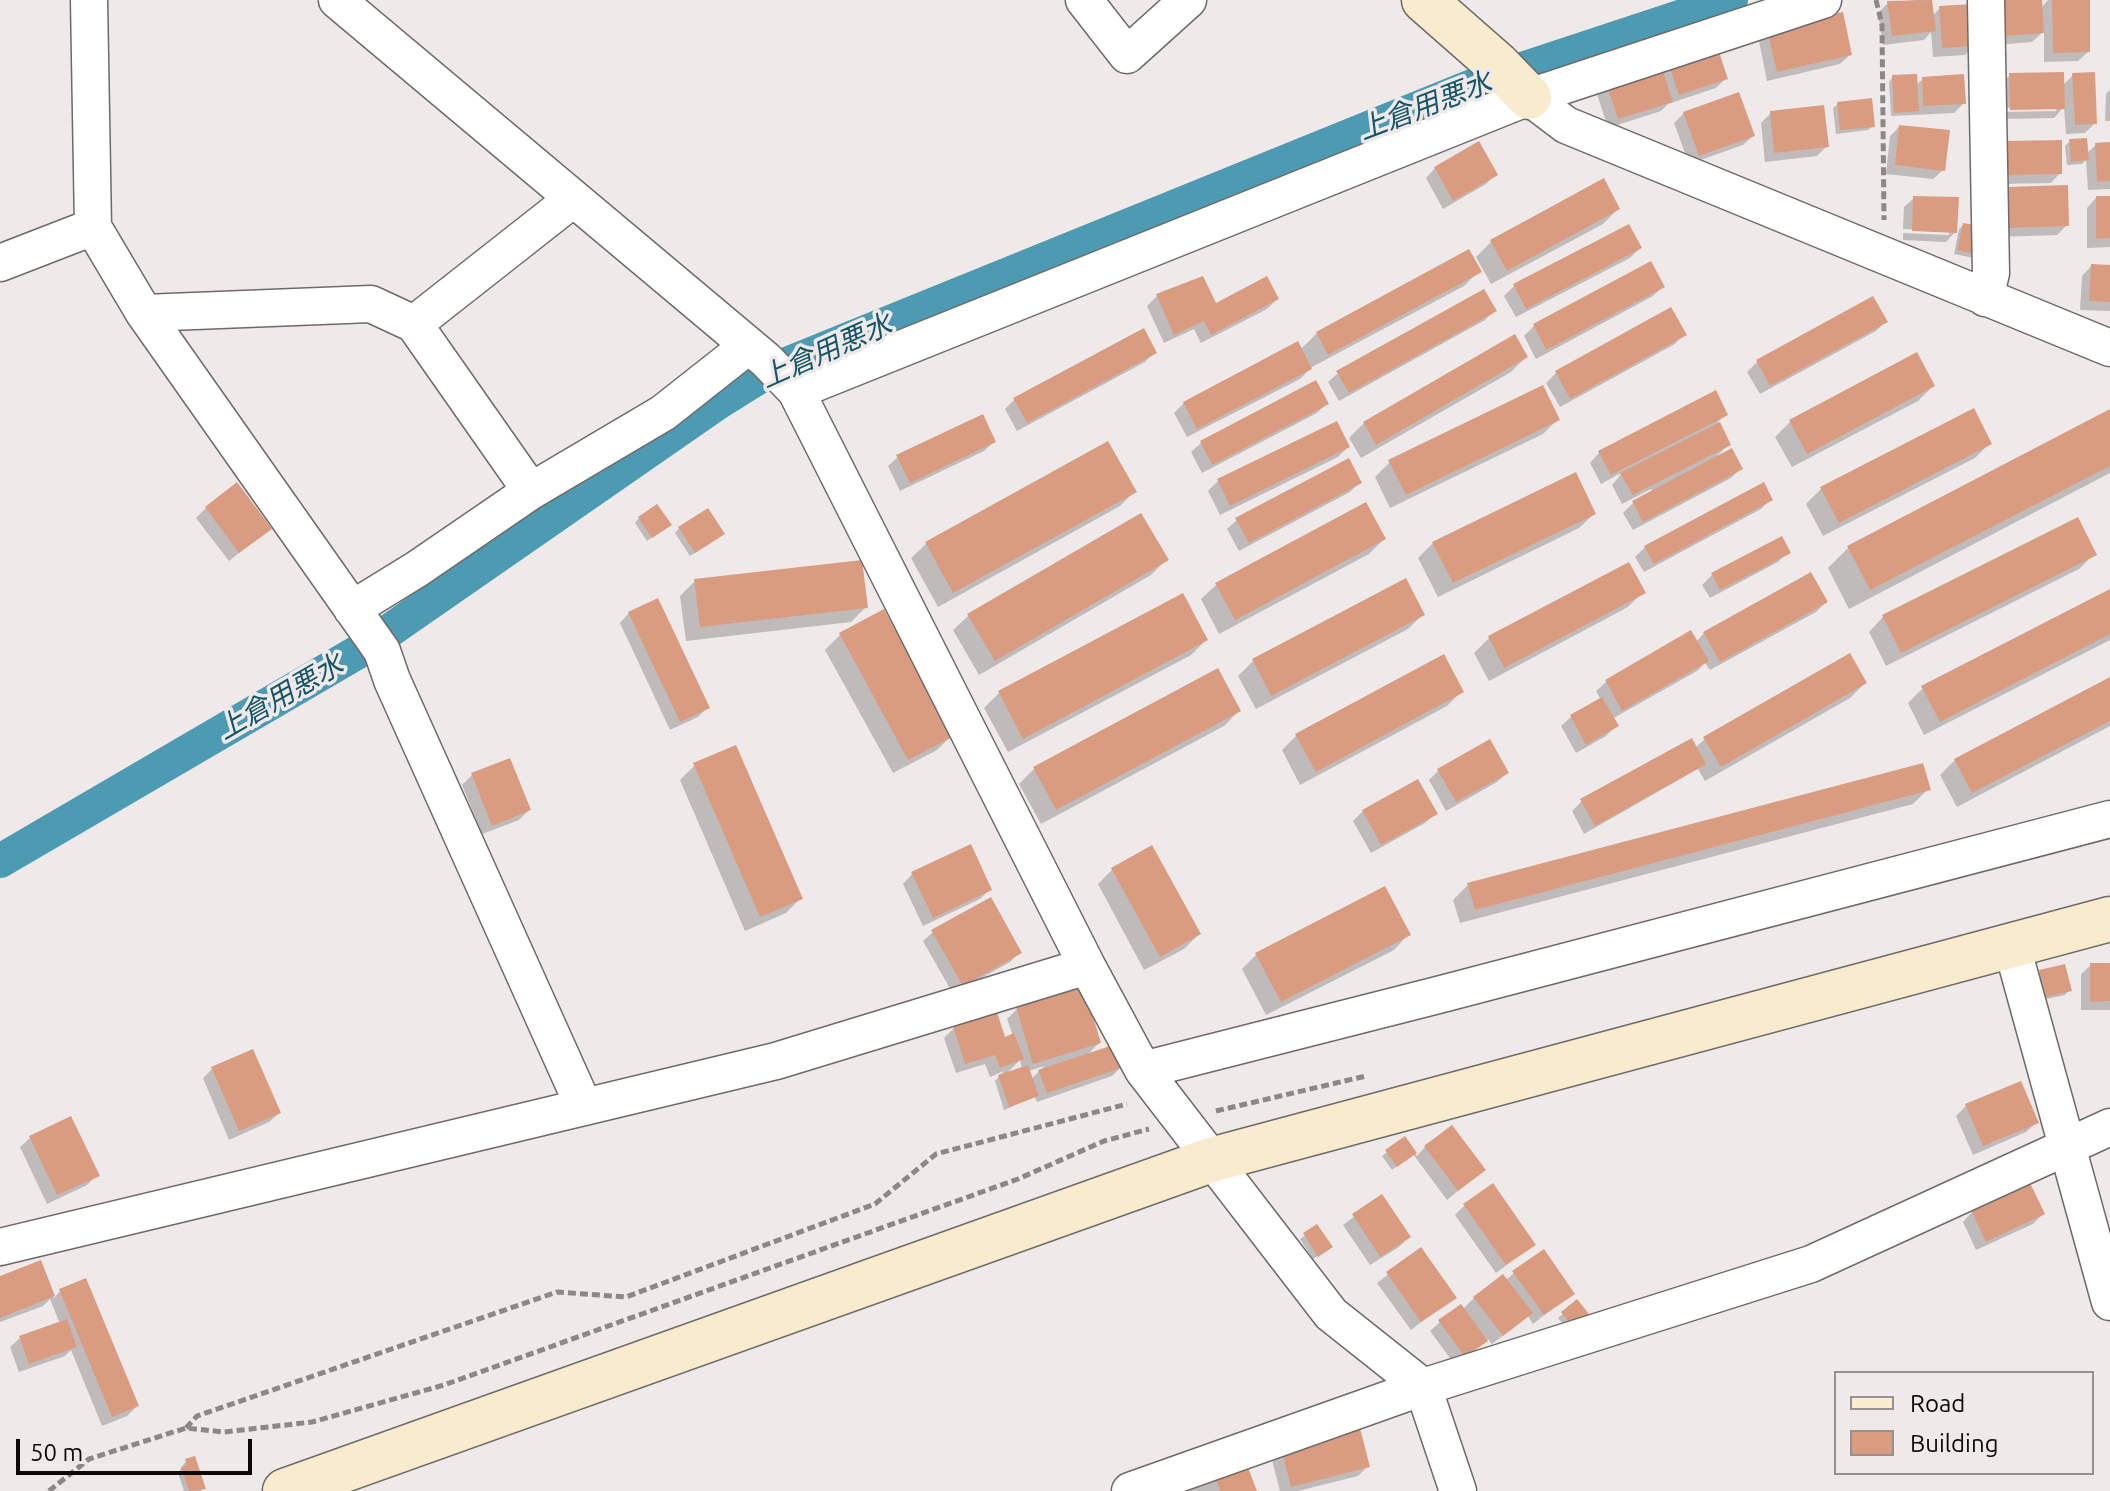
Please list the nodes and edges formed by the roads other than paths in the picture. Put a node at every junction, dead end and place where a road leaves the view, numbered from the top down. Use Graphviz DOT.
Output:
graph roads {
  1 [pos="89,0"];
  2 [pos="337,0"];
  3 [pos="1084,0"];
  4 [pos="1188,0"];
  5 [pos="1424,0"];
  6 [pos="1823,0"];
  7 [pos="1986,0"];
  8 [pos="1529,97"];
  9 [pos="573,199"];
  10 [pos="93,227"];
  11 [pos="0,263"];
  12 [pos="1985,298"];
  13 [pos="144,313"];
  14 [pos="414,324"];
  15 [pos="2110,348"];
  16 [pos="757,353"];
  17 [pos="796,391"];
  18 [pos="531,491"];
  19 [pos="366,628"];
  20 [pos="2110,819"];
  21 [pos="2110,919"];
  22 [pos="2011,943"];
  23 [pos="1087,966"];
  24 [pos="1143,1070"];
  25 [pos="584,1107"];
  26 [pos="2110,1127"];
  27 [pos="2068,1145"];
  28 [pos="1211,1160"];
  29 [pos="0,1247"];
  30 [pos="2110,1302"];
  31 [pos="1423,1387"];
  32 [pos="285,1491"];
  33 [pos="1130,1491"];
  34 [pos="1458,1491"];
  1 -- 10 [label="street"];
  2 -- 9 [label="street"];
  3 -- 4 [label="street"];
  5 -- 8 [label="street"];
  6 -- 8 [label="street"];
  7 -- 12 [label="street"];
  8 -- 12 [label="street"];
  8 -- 17 [label="street"];
  9 -- 14 [label="street"];
  9 -- 16 [label="street"];
  10 -- 11 [label="street"];
  10 -- 13 [label="street"];
  12 -- 15 [label="street"];
  13 -- 14 [label="street"];
  13 -- 19 [label="street"];
  14 -- 18 [label="street"];
  16 -- 17 [label="street"];
  16 -- 18 [label="street"];
  17 -- 23 [label="street"];
  18 -- 19 [label="street"];
  19 -- 25 [label="street"];
  20 -- 24 [label="street"];
  21 -- 22 [label="street"];
  22 -- 27 [label="street"];
  22 -- 28 [label="street"];
  23 -- 24 [label="street"];
  23 -- 25 [label="street"];
  24 -- 28 [label="street"];
  25 -- 29 [label="street"];
  26 -- 27 [label="street"];
  27 -- 30 [label="street"];
  27 -- 31 [label="street"];
  28 -- 31 [label="street"];
  28 -- 32 [label="street"];
  31 -- 33 [label="street"];
  31 -- 34 [label="street"];
}
